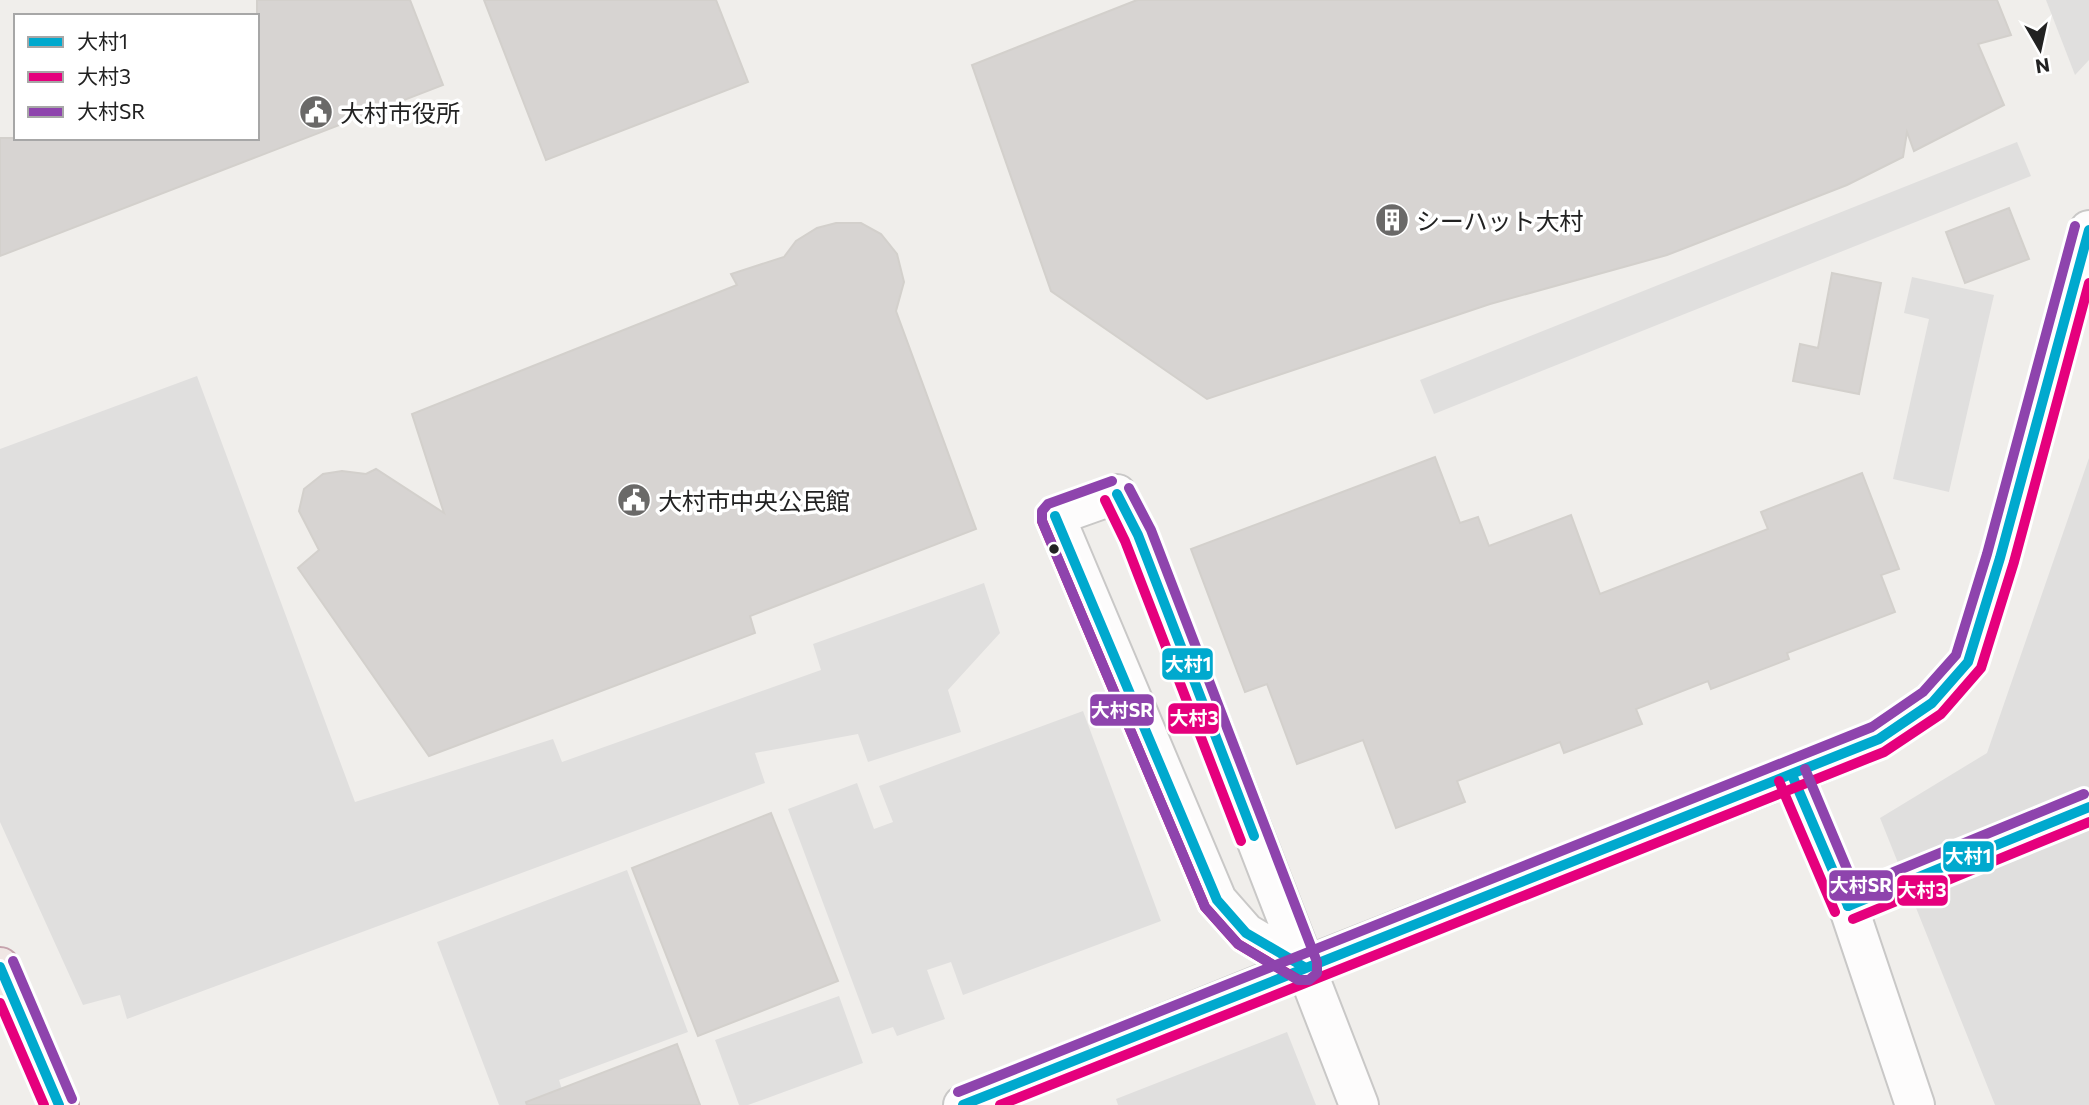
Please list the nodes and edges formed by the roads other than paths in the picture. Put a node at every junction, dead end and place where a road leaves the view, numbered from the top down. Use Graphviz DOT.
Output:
graph roads {
  1 [pos="2089,230"];
  2 [pos="1792,775"];
  3 [pos="0,967"];
  4 [pos="1304,967"];
  5 [pos="59,1105"];
  6 [pos="963,1105"];
  7 [pos="1359,1105"];
  8 [pos="1915,1105"];
  1 -- 2 [label="street"];
  2 -- 4 [label="street"];
  2 -- 8 [label="street"];
  3 -- 5 [label="highway"];
  4 -- 4 [label="street"];
  4 -- 6 [label="street"];
  4 -- 7 [label="street"];
}
